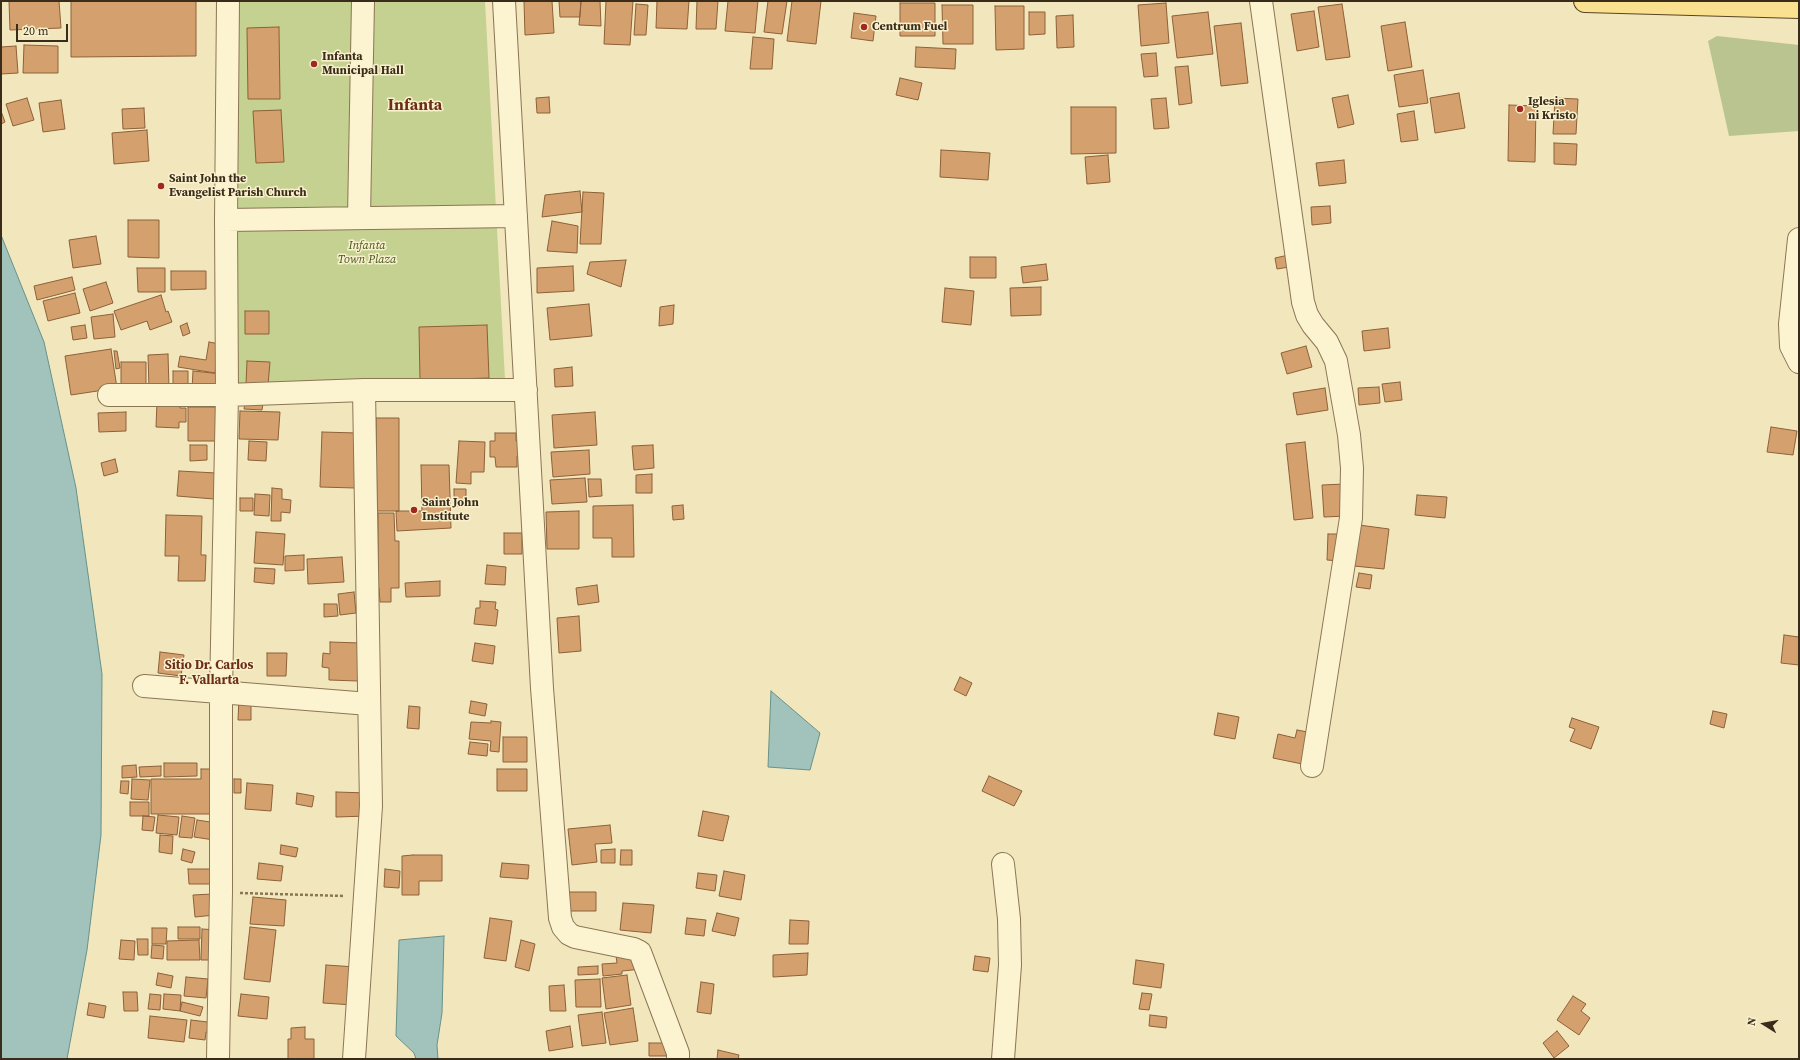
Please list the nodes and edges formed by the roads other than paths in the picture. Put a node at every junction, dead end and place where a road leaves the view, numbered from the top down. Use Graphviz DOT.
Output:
graph roads {
  1 [pos="228,1"];
  2 [pos="362,1"];
  3 [pos="504,1"];
  4 [pos="1261,1"];
  5 [pos="1585,1"];
  6 [pos="1799,7"];
  7 [pos="516,216"];
  8 [pos="359,217"];
  9 [pos="226,220"];
  10 [pos="1799,240"];
  11 [pos="1799,362"];
  12 [pos="364,390"];
  13 [pos="526,390"];
  14 [pos="109,395"];
  15 [pos="227,395"];
  16 [pos="144,686"];
  17 [pos="221,692"];
  18 [pos="369,704"];
  19 [pos="1312,766"];
  20 [pos="1003,864"];
  21 [pos="218,1059"];
  22 [pos="354,1059"];
  23 [pos="678,1059"];
  24 [pos="1003,1059"];
  1 -- 9 [label="street"];
  2 -- 8 [label="street"];
  3 -- 7 [label="street"];
  4 -- 19 [label="street"];
  5 -- 6 [label="main road"];
  7 -- 8 [label="street"];
  7 -- 13 [label="street"];
  8 -- 9 [label="street"];
  9 -- 15 [label="street"];
  10 -- 11 [label="street"];
  12 -- 13 [label="street"];
  12 -- 15 [label="street"];
  12 -- 18 [label="street"];
  13 -- 23 [label="street"];
  14 -- 15 [label="street"];
  15 -- 17 [label="street"];
  16 -- 17 [label="street"];
  17 -- 18 [label="street"];
  17 -- 21 [label="street"];
  18 -- 22 [label="street"];
  20 -- 24 [label="street"];
}
